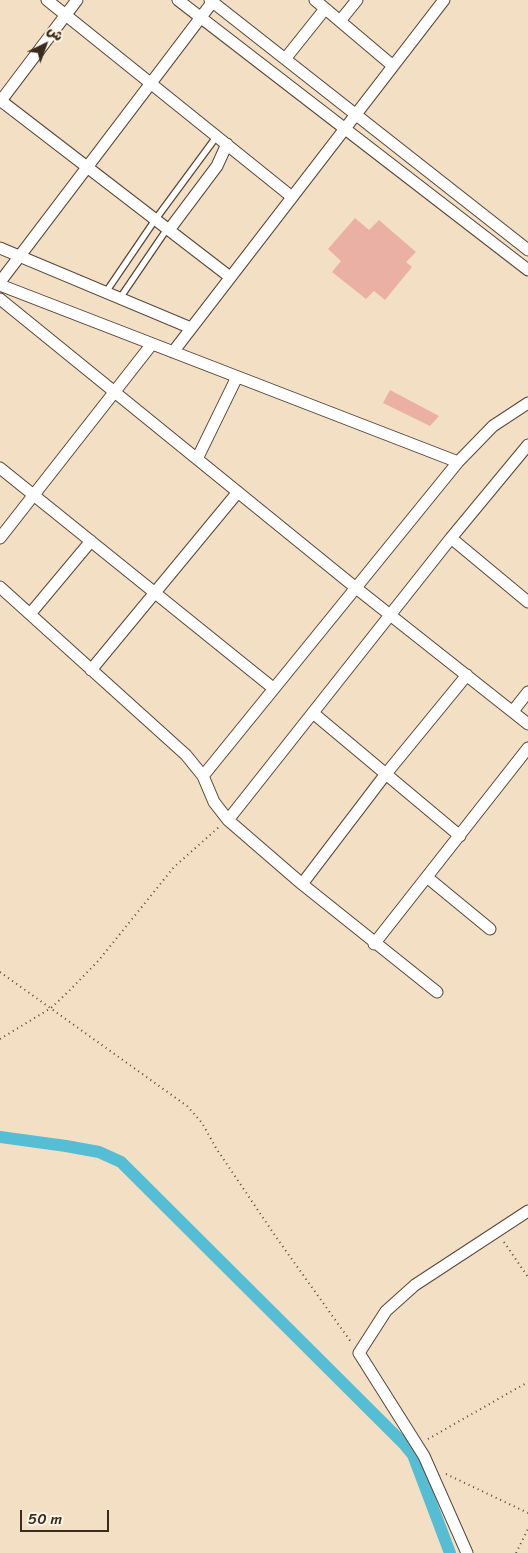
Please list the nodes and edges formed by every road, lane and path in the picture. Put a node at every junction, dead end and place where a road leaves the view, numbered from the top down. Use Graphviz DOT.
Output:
graph roads {
  1 [pos="48,0"];
  2 [pos="78,0"];
  3 [pos="178,0"];
  4 [pos="315,0"];
  5 [pos="357,0"];
  6 [pos="444,0"];
  7 [pos="213,1"];
  8 [pos="325,9"];
  9 [pos="66,15"];
  10 [pos="201,18"];
  11 [pos="340,21"];
  12 [pos="285,59"];
  13 [pos="393,66"];
  14 [pos="151,83"];
  15 [pos="0,101"];
  16 [pos="356,114"];
  17 [pos="345,129"];
  18 [pos="217,136"];
  19 [pos="227,144"];
  20 [pos="87,168"];
  21 [pos="292,197"];
  22 [pos="155,220"];
  23 [pos="168,230"];
  24 [pos="0,248"];
  25 [pos="528,250"];
  26 [pos="20,256"];
  27 [pos="528,270"];
  28 [pos="230,277"];
  29 [pos="0,284"];
  30 [pos="106,292"];
  31 [pos="0,298"];
  32 [pos="120,298"];
  33 [pos="191,328"];
  34 [pos="152,344"];
  35 [pos="173,352"];
  36 [pos="237,376"];
  37 [pos="115,392"];
  38 [pos="528,403"];
  39 [pos="528,446"];
  40 [pos="197,459"];
  41 [pos="458,462"];
  42 [pos="0,468"];
  43 [pos="238,492"];
  44 [pos="34,495"];
  45 [pos="0,538"];
  46 [pos="451,538"];
  47 [pos="91,541"];
  48 [pos="0,587"];
  49 [pos="356,588"];
  50 [pos="155,593"];
  51 [pos="528,602"];
  52 [pos="30,614"];
  53 [pos="391,614"];
  54 [pos="91,670"];
  55 [pos="467,675"];
  56 [pos="273,688"];
  57 [pos="528,692"];
  58 [pos="513,711"];
  59 [pos="312,713"];
  60 [pos="528,724"];
  61 [pos="528,748"];
  62 [pos="385,775"];
  63 [pos="203,776"];
  64 [pos="228,820"];
  65 [pos="460,836"];
  66 [pos="428,878"];
  67 [pos="302,884"];
  68 [pos="490,929"];
  69 [pos="374,944"];
  70 [pos="0,972"];
  71 [pos="437,992"];
  72 [pos="51,1008"];
  73 [pos="0,1039"];
  74 [pos="528,1211"];
  75 [pos="497,1231"];
  76 [pos="528,1277"];
  77 [pos="359,1353"];
  78 [pos="528,1382"];
  79 [pos="417,1445"];
  80 [pos="431,1470"];
  81 [pos="528,1513"];
  82 [pos="528,1529"];
  83 [pos="467,1553"];
  84 [pos="516,1553"];
  1 -- 9 [label="street"];
  2 -- 9 [label="street"];
  3 -- 10 [label="street"];
  4 -- 8 [label="street"];
  5 -- 11 [label="street"];
  6 -- 13 [label="street"];
  7 -- 10 [label="street"];
  7 -- 12 [label="street"];
  8 -- 11 [label="street"];
  8 -- 12 [label="street"];
  9 -- 14 [label="street"];
  9 -- 15 [label="street"];
  10 -- 14 [label="street"];
  10 -- 17 [label="street"];
  11 -- 13 [label="street"];
  12 -- 16 [label="street"];
  13 -- 16 [label="street"];
  14 -- 18 [label="street"];
  14 -- 20 [label="street"];
  15 -- 20 [label="street"];
  16 -- 17 [label="street"];
  16 -- 25 [label="street"];
  17 -- 21 [label="street"];
  17 -- 27 [label="street"];
  18 -- 19 [label="street"];
  18 -- 22 [label="lane"];
  19 -- 21 [label="street"];
  19 -- 23 [label="street"];
  20 -- 22 [label="street"];
  20 -- 26 [label="street"];
  21 -- 28 [label="street"];
  22 -- 23 [label="street"];
  22 -- 30 [label="lane"];
  23 -- 28 [label="street"];
  23 -- 32 [label="lane"];
  24 -- 26 [label="street"];
  26 -- 29 [label="street"];
  26 -- 30 [label="street"];
  28 -- 33 [label="street"];
  29 -- 34 [label="street"];
  30 -- 32 [label="street"];
  31 -- 37 [label="street"];
  32 -- 33 [label="street"];
  33 -- 35 [label="street"];
  34 -- 35 [label="street"];
  34 -- 37 [label="street"];
  35 -- 36 [label="street"];
  36 -- 40 [label="street"];
  36 -- 41 [label="street"];
  37 -- 40 [label="street"];
  37 -- 44 [label="street"];
  38 -- 41 [label="street"];
  39 -- 46 [label="street"];
  40 -- 43 [label="street"];
  41 -- 49 [label="street"];
  42 -- 44 [label="street"];
  43 -- 49 [label="street"];
  43 -- 50 [label="street"];
  44 -- 45 [label="street"];
  44 -- 47 [label="street"];
  46 -- 51 [label="street"];
  46 -- 53 [label="street"];
  47 -- 50 [label="street"];
  47 -- 52 [label="street"];
  48 -- 52 [label="street"];
  49 -- 53 [label="street"];
  49 -- 56 [label="street"];
  50 -- 54 [label="street"];
  50 -- 56 [label="street"];
  52 -- 54 [label="street"];
  53 -- 55 [label="street"];
  53 -- 59 [label="street"];
  54 -- 63 [label="street"];
  55 -- 58 [label="street"];
  55 -- 62 [label="street"];
  56 -- 63 [label="street"];
  57 -- 58 [label="street"];
  58 -- 60 [label="street"];
  59 -- 62 [label="street"];
  59 -- 64 [label="street"];
  61 -- 65 [label="street"];
  62 -- 65 [label="street"];
  62 -- 67 [label="street"];
  63 -- 64 [label="street"];
  64 -- 67 [label="street"];
  64 -- 72 [label="path"];
  65 -- 66 [label="street"];
  66 -- 68 [label="street"];
  66 -- 69 [label="street"];
  67 -- 69 [label="street"];
  69 -- 71 [label="street"];
  70 -- 72 [label="path"];
  72 -- 73 [label="path"];
  72 -- 77 [label="path"];
  74 -- 75 [label="street"];
  75 -- 76 [label="path"];
  75 -- 77 [label="street"];
  77 -- 79 [label="street"];
  78 -- 79 [label="path"];
  79 -- 80 [label="street"];
  80 -- 81 [label="path"];
  80 -- 83 [label="street"];
  82 -- 84 [label="path"];
}
